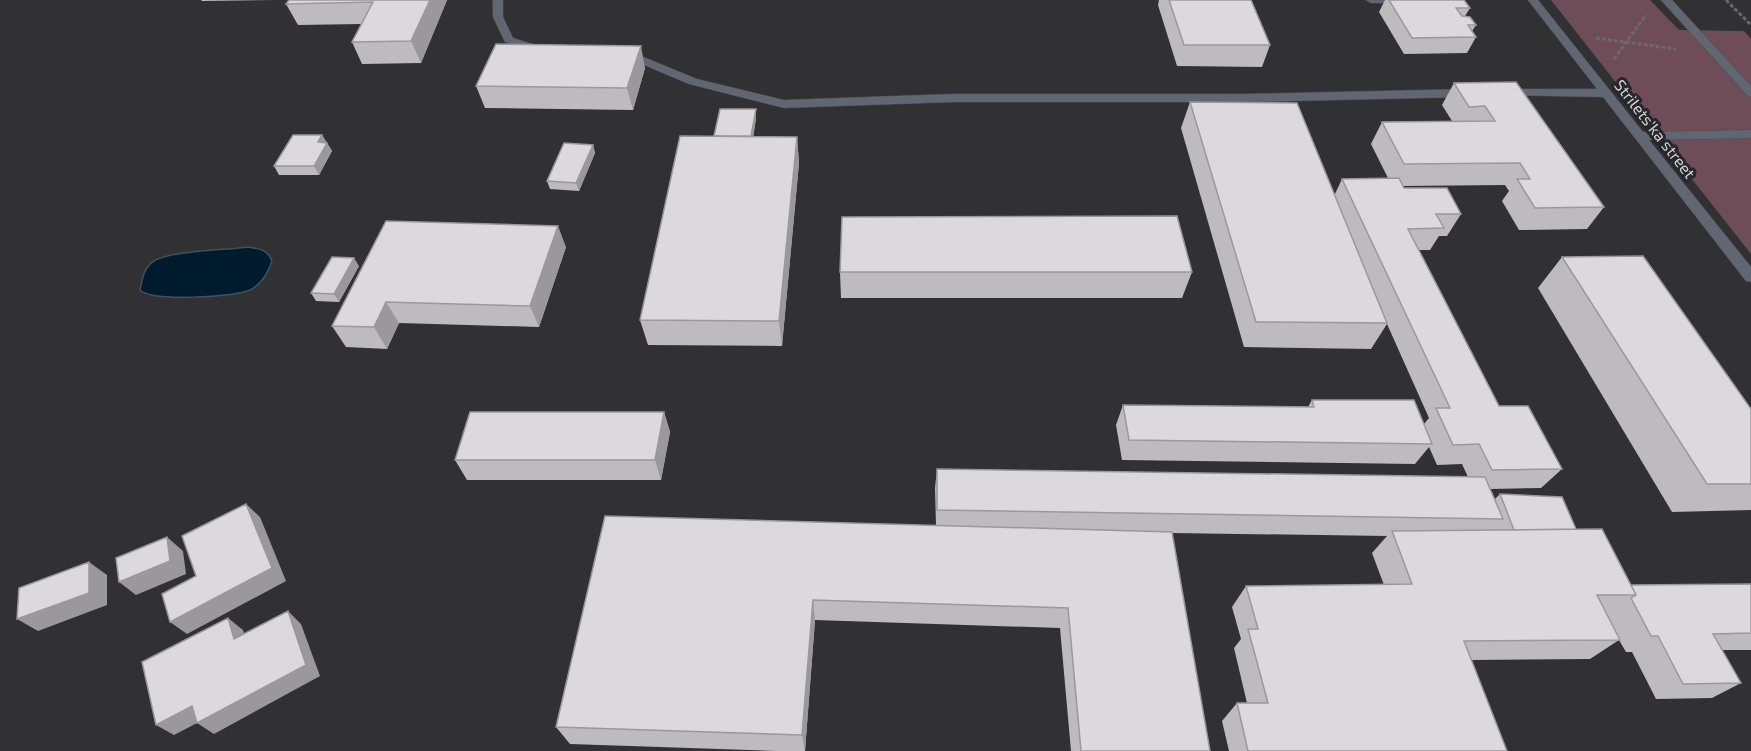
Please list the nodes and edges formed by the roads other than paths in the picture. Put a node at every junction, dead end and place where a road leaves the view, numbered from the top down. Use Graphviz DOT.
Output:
graph roads {
  1 [pos="498,0"];
  2 [pos="1371,0"];
  3 [pos="1418,0"];
  4 [pos="1533,0"];
  5 [pos="1666,0"];
  6 [pos="557,52"];
  7 [pos="610,55"];
  8 [pos="1606,93"];
  9 [pos="1751,93"];
  10 [pos="1751,134"];
  11 [pos="1640,136"];
  12 [pos="1751,278"];
  1 -- 6 [label="street"];
  2 -- 3 [label="street"];
  4 -- 8 [label="street, Strilets'ka street"];
  5 -- 9 [label="street"];
  7 -- 8 [label="street"];
  8 -- 11 [label="street, Strilets'ka street"];
  10 -- 11 [label="street"];
  11 -- 12 [label="street, Strilets'ka street"];
}
